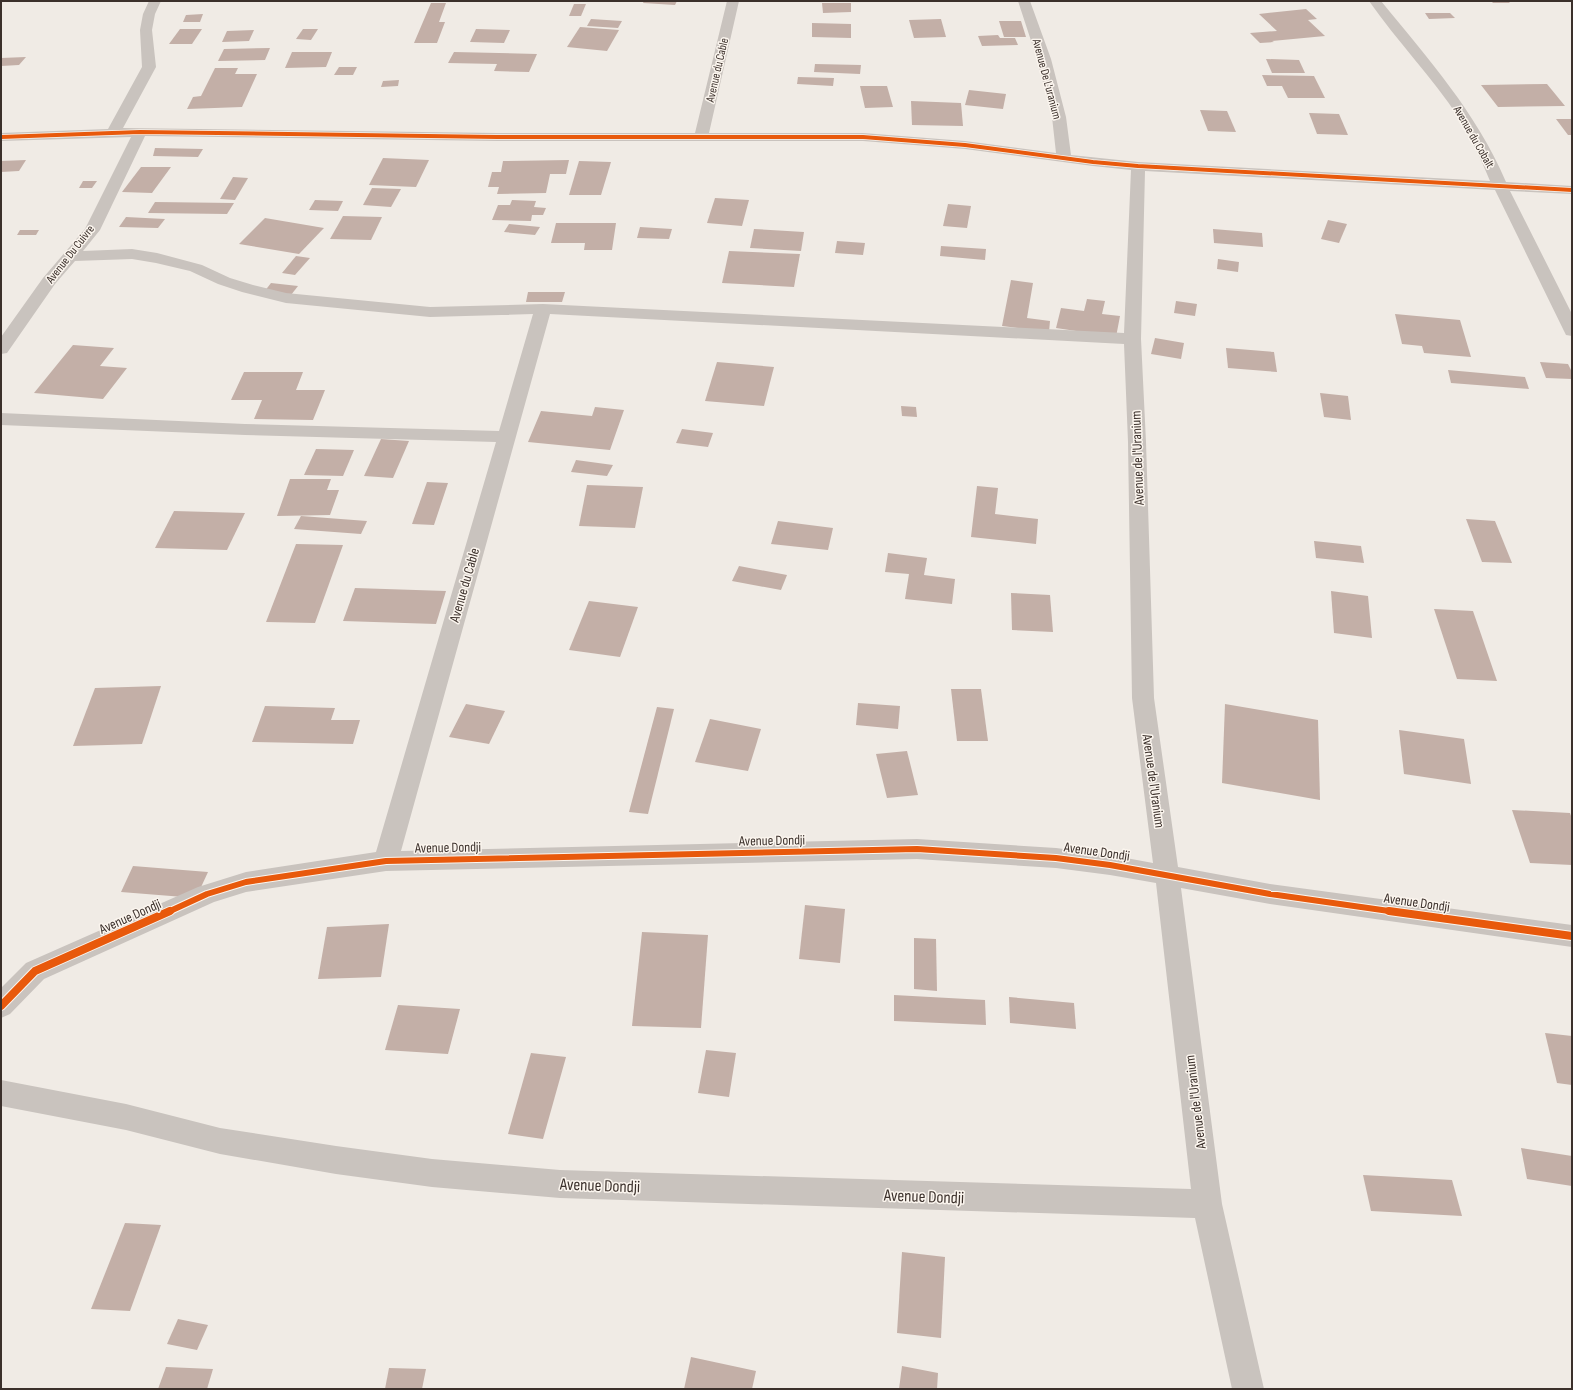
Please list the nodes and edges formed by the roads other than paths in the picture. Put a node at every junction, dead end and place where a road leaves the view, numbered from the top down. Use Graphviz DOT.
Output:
graph roads {
  1 [pos="155,1"];
  2 [pos="734,1"];
  3 [pos="1024,1"];
  4 [pos="1375,1"];
  5 [pos="140,132"];
  6 [pos="113,133"];
  7 [pos="1,137"];
  8 [pos="702,138"];
  9 [pos="1064,158"];
  10 [pos="1138,166"];
  11 [pos="1500,186"];
  12 [pos="1572,190"];
  13 [pos="70,256"];
  14 [pos="543,309"];
  15 [pos="1572,331"];
  16 [pos="1132,339"];
  17 [pos="1,349"];
  18 [pos="1,419"];
  19 [pos="506,437"];
  20 [pos="386,861"];
  21 [pos="1167,874"];
  22 [pos="1572,936"];
  23 [pos="1,1006"];
  24 [pos="1,1093"];
  25 [pos="1207,1204"];
  26 [pos="1248,1389"];
  1 -- 6 [label="street"];
  2 -- 8 [label="street, Avenue du Cable"];
  3 -- 9 [label="street, Avenue De L'uranium"];
  4 -- 11 [label="street, Avenue du Cobalt"];
  5 -- 6 [label="street"];
  5 -- 8 [label="street"];
  5 -- 13 [label="street, Avenue Du Cuivre"];
  6 -- 7 [label="street"];
  8 -- 9 [label="street"];
  9 -- 10 [label="street"];
  10 -- 11 [label="street"];
  10 -- 16 [label="street, Avenue de l'Uranium"];
  11 -- 12 [label="street"];
  11 -- 15 [label="street, Avenue du Cobalt"];
  13 -- 14 [label="street"];
  13 -- 17 [label="street, Avenue Du Cuivre"];
  14 -- 16 [label="street"];
  14 -- 19 [label="street, Avenue du Cable"];
  16 -- 21 [label="street, Avenue de l'Uranium"];
  18 -- 19 [label="street"];
  19 -- 20 [label="street, Avenue du Cable"];
  20 -- 21 [label="street, Avenue Dondji"];
  20 -- 23 [label="street, Avenue Dondji"];
  21 -- 22 [label="street, Avenue Dondji"];
  21 -- 25 [label="street, Avenue de l'Uranium"];
  24 -- 25 [label="street, Avenue Dondji"];
  25 -- 26 [label="street, Avenue de l'Uranium"];
}
